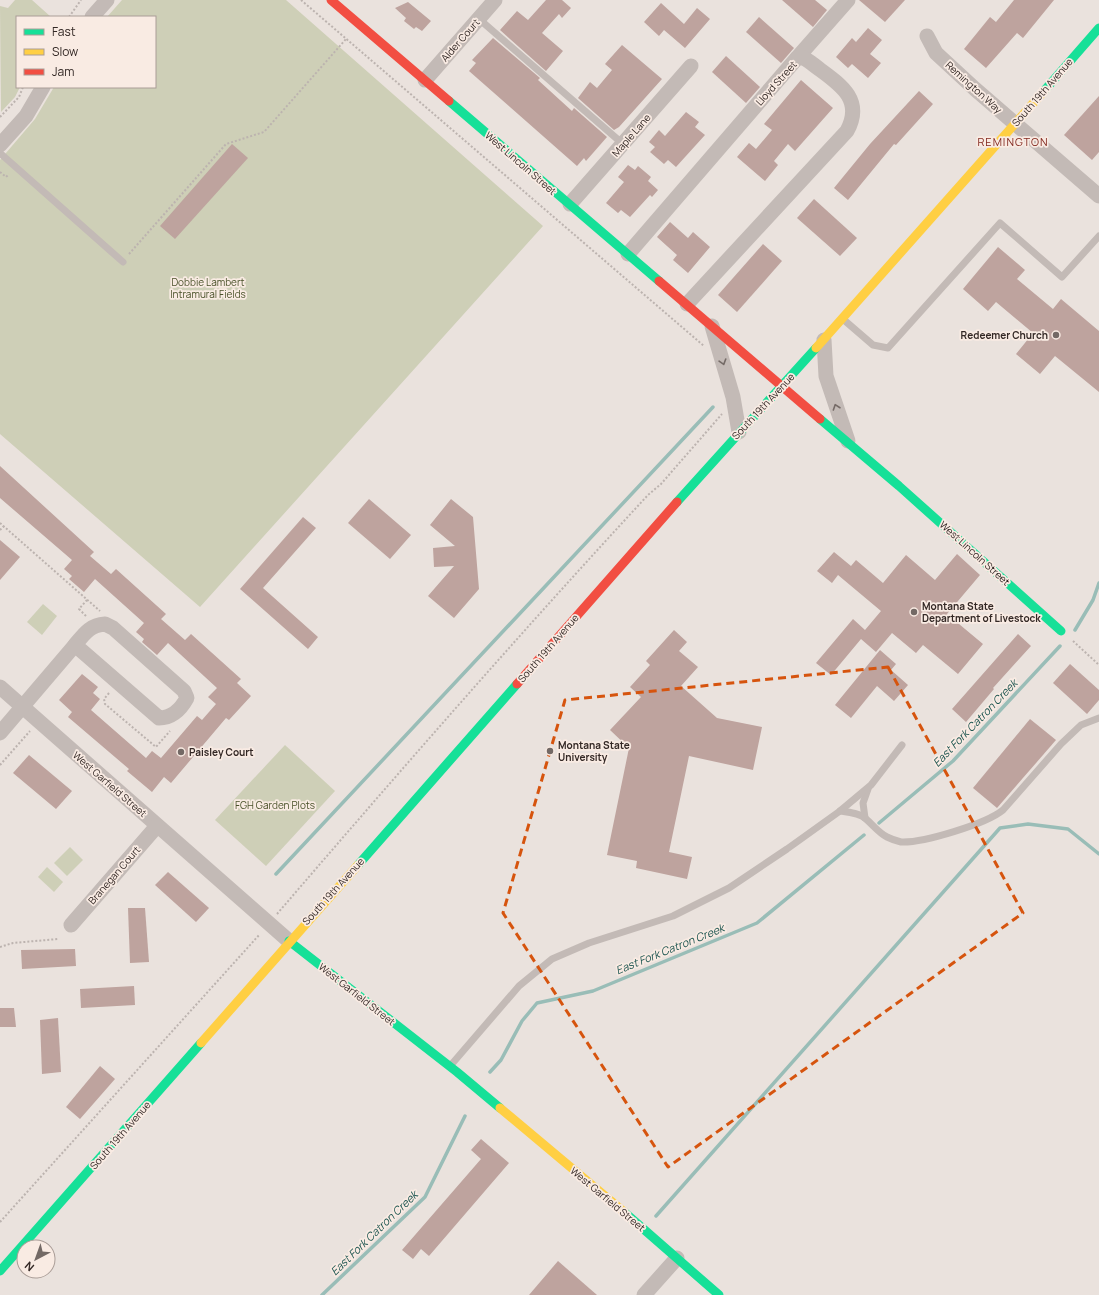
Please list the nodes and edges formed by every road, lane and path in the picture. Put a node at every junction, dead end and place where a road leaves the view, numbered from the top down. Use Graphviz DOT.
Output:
graph roads {
  1 [pos="82,0"];
  2 [pos="107,0"];
  3 [pos="301,0"];
  4 [pos="331,0"];
  5 [pos="495,0"];
  6 [pos="848,0"];
  7 [pos="70,16"];
  8 [pos="93,16"];
  9 [pos="479,19"];
  10 [pos="1099,28"];
  11 [pos="926,36"];
  12 [pos="346,39"];
  13 [pos="797,58"];
  14 [pos="691,66"];
  15 [pos="425,80"];
  16 [pos="23,88"];
  17 [pos="42,88"];
  18 [pos="0,117"];
  19 [pos="1014,124"];
  20 [pos="1,144"];
  21 [pos="623,144"];
  22 [pos="1099,196"];
  23 [pos="570,204"];
  24 [pos="1099,236"];
  25 [pos="628,254"];
  26 [pos="123,262"];
  27 [pos="687,304"];
  28 [pos="843,318"];
  29 [pos="712,325"];
  30 [pos="824,340"];
  31 [pos="705,347"];
  32 [pos="782,387"];
  33 [pos="723,409"];
  34 [pos="739,432"];
  35 [pos="849,444"];
  36 [pos="4,526"];
  37 [pos="0,530"];
  38 [pos="87,600"];
  39 [pos="538,614"];
  40 [pos="96,624"];
  41 [pos="1061,631"];
  42 [pos="75,645"];
  43 [pos="1099,664"];
  44 [pos="0,687"];
  45 [pos="19,711"];
  46 [pos="1099,718"];
  47 [pos="0,732"];
  48 [pos="902,746"];
  49 [pos="0,765"];
  50 [pos="871,785"];
  51 [pos="840,811"];
  52 [pos="865,818"];
  53 [pos="157,826"];
  54 [pos="71,925"];
  55 [pos="58,939"];
  56 [pos="288,941"];
  57 [pos="0,947"];
  58 [pos="450,1067"];
  59 [pos="677,1258"];
  60 [pos="0,1270"];
  61 [pos="644,1295"];
  62 [pos="719,1295"];
  1 -- 7 [label="path"];
  2 -- 8 [label="street"];
  3 -- 12 [label="path"];
  4 -- 15 [label="main road, West Lincoln Street"];
  5 -- 9 [label="street, Alder Court"];
  6 -- 13 [label="street"];
  9 -- 15 [label="street, Alder Court"];
  9 -- 21 [label="lane"];
  10 -- 19 [label="main road, South 19th Avenue"];
  11 -- 19 [label="street, Remington Way"];
  12 -- 26 [label="path"];
  12 -- 31 [label="path"];
  13 -- 25 [label="street, Lloyd Street"];
  13 -- 27 [label="street, Lloyd Street"];
  14 -- 21 [label="street, Maple Lane"];
  15 -- 23 [label="main road, West Lincoln Street"];
  16 -- 18 [label="path"];
  17 -- 20 [label="street"];
  19 -- 22 [label="street, Remington Way"];
  19 -- 28 [label="main road, South 19th Avenue"];
  20 -- 26 [label="lane"];
  21 -- 23 [label="street, Maple Lane"];
  23 -- 25 [label="main road, West Lincoln Street"];
  24 -- 28 [label="lane"];
  25 -- 27 [label="main road, West Lincoln Street"];
  27 -- 29 [label="main road, West Lincoln Street"];
  28 -- 30 [label="main road, South 19th Avenue"];
  29 -- 32 [label="main road, West Lincoln Street"];
  29 -- 34 [label="street, one-way"];
  30 -- 32 [label="main road, South 19th Avenue"];
  35 -- 30 [label="street, one-way"];
  32 -- 34 [label="main road, South 19th Avenue"];
  32 -- 35 [label="main road, West Lincoln Street"];
  33 -- 39 [label="path"];
  34 -- 56 [label="main road, South 19th Avenue"];
  35 -- 41 [label="main road, West Lincoln Street"];
  36 -- 37 [label="path"];
  38 -- 40 [label="path"];
  40 -- 42 [label="street"];
  40 -- 42 [label="street"];
  41 -- 43 [label="path"];
  42 -- 45 [label="street"];
  44 -- 45 [label="street, West Garfield Street"];
  45 -- 47 [label="street"];
  45 -- 49 [label="path"];
  45 -- 53 [label="street, West Garfield Street"];
  46 -- 52 [label="lane"];
  48 -- 50 [label="lane"];
  50 -- 51 [label="lane"];
  50 -- 52 [label="lane"];
  51 -- 52 [label="lane"];
  51 -- 58 [label="lane"];
  53 -- 54 [label="street, Branegan Court"];
  53 -- 56 [label="street, West Garfield Street"];
  55 -- 57 [label="path"];
  56 -- 58 [label="main road, West Garfield Street"];
  56 -- 60 [label="main road, South 19th Avenue"];
  58 -- 59 [label="main road, West Garfield Street"];
  59 -- 61 [label="street"];
  59 -- 62 [label="main road, West Garfield Street"];
}
